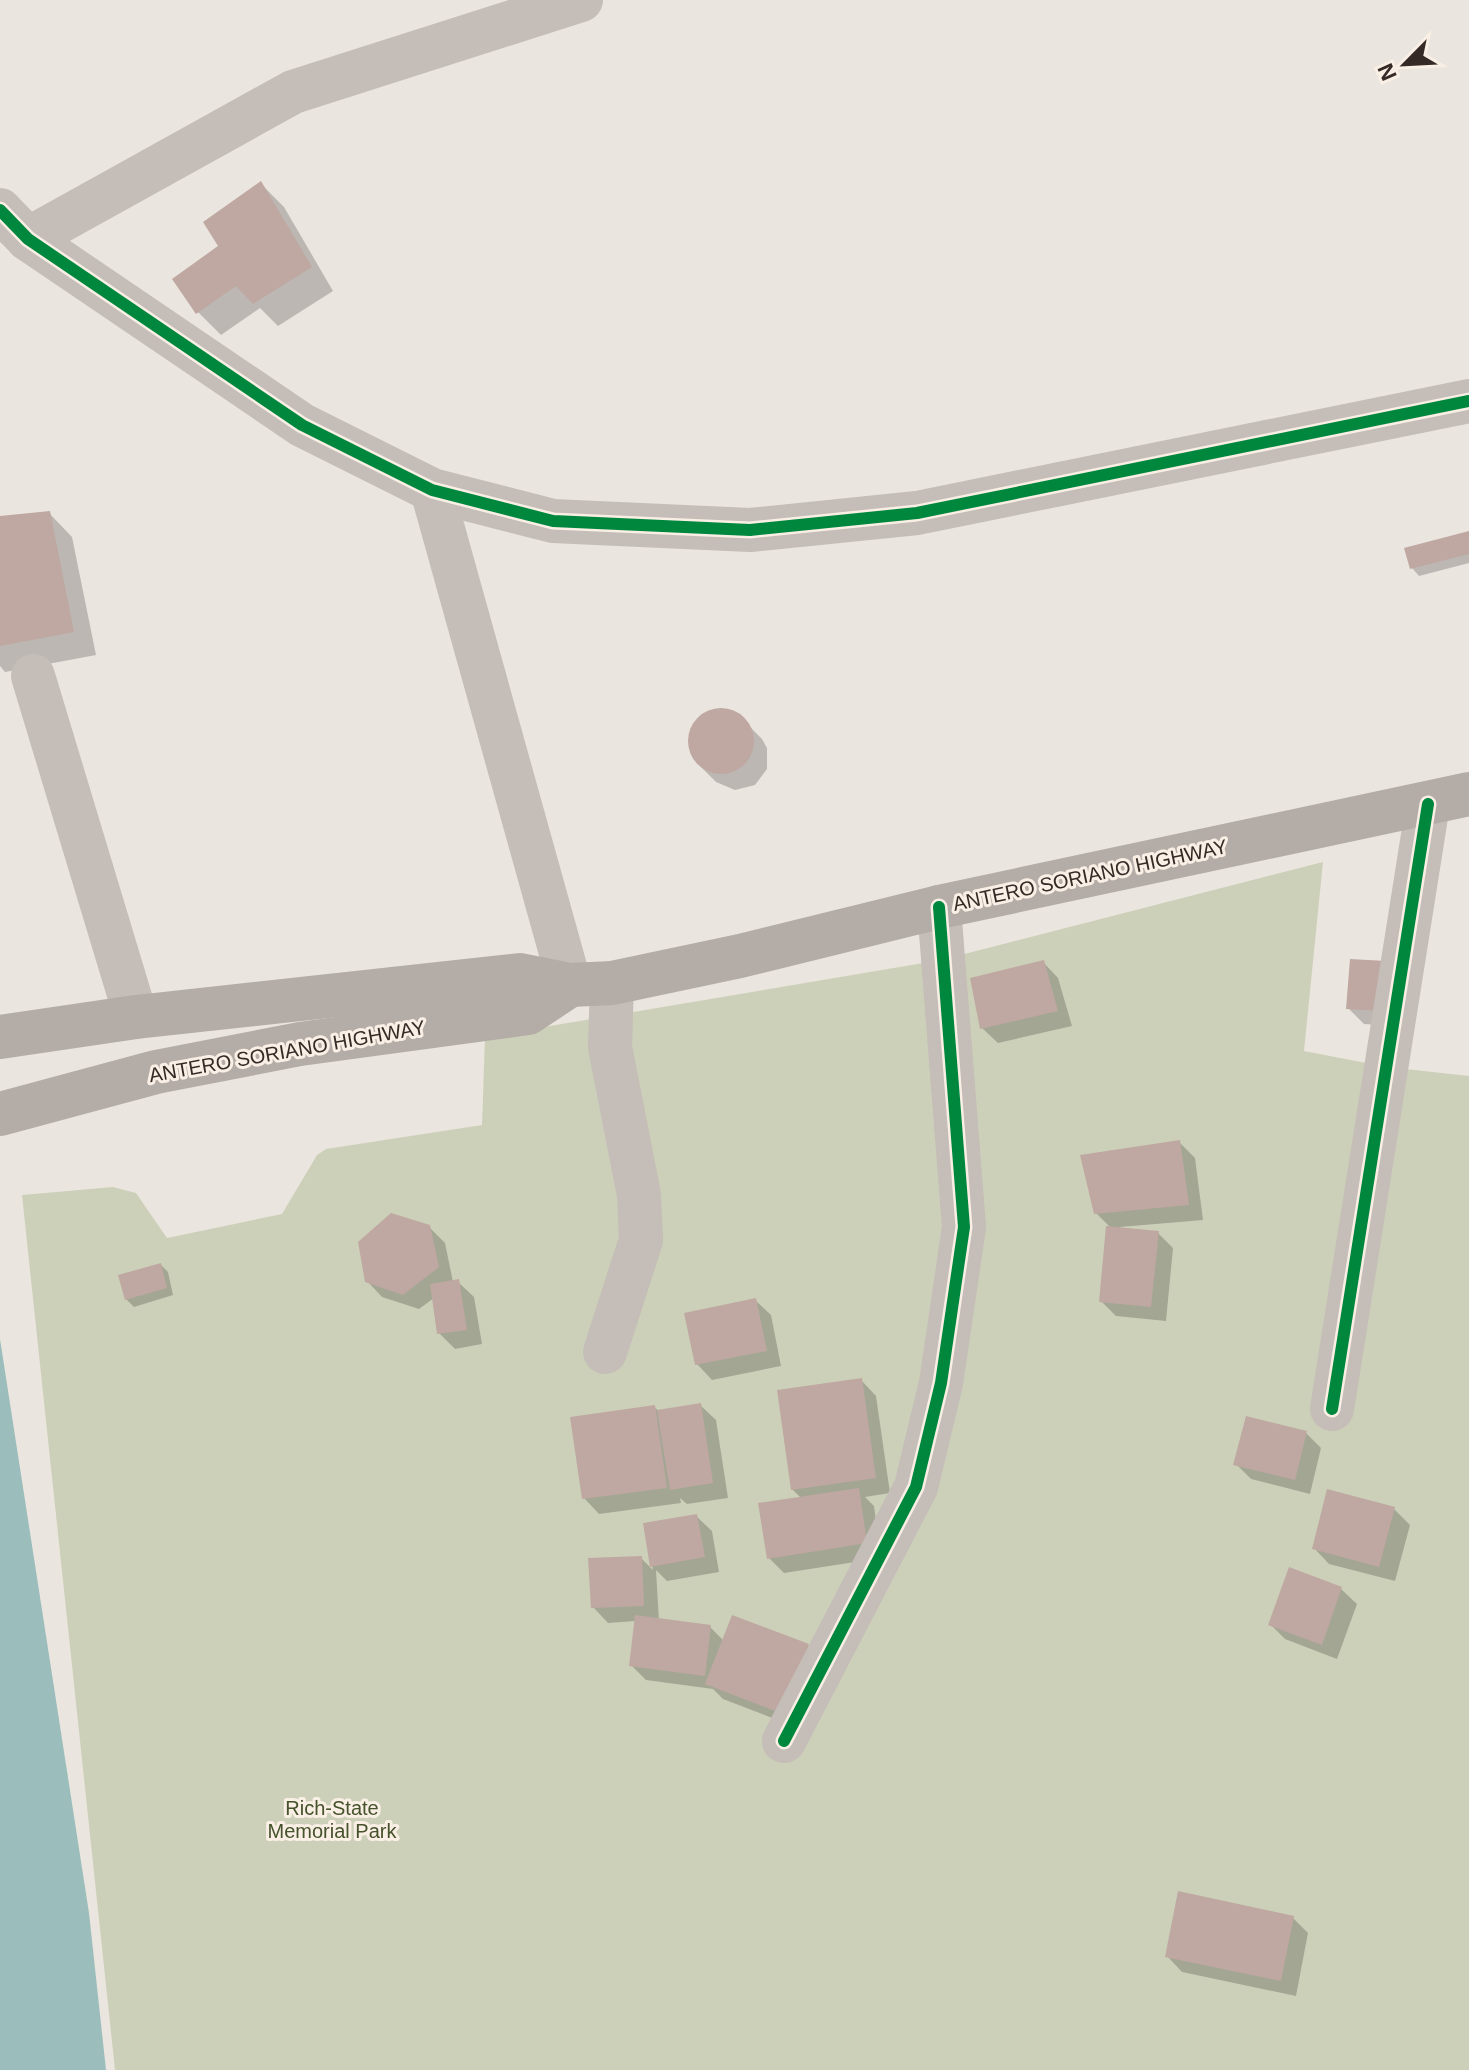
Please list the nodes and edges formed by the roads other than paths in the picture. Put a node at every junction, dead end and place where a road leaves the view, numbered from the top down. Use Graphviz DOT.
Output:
graph roads {
  1 [pos="581,0"];
  2 [pos="14,224"];
  3 [pos="1469,401"];
  4 [pos="432,490"];
  5 [pos="33,676"];
  6 [pos="1449,799"];
  7 [pos="939,907"];
  8 [pos="591,984"];
  9 [pos="136,1017"];
  10 [pos="0,1037"];
  11 [pos="0,1114"];
  12 [pos="605,1352"];
  13 [pos="1332,1409"];
  14 [pos="784,1741"];
  1 -- 2 [label="street"];
  2 -- 4 [label="street"];
  3 -- 4 [label="street"];
  4 -- 8 [label="street"];
  5 -- 9 [label="street"];
  6 -- 7 [label="main road, ANTERO SORIANO HIGHWAY"];
  6 -- 13 [label="street"];
  7 -- 8 [label="main road, ANTERO SORIANO HIGHWAY"];
  7 -- 14 [label="street"];
  8 -- 9 [label="main road, ANTERO SORIANO HIGHWAY"];
  8 -- 11 [label="main road, ANTERO SORIANO HIGHWAY"];
  8 -- 12 [label="street"];
  9 -- 10 [label="main road, ANTERO SORIANO HIGHWAY"];
}
